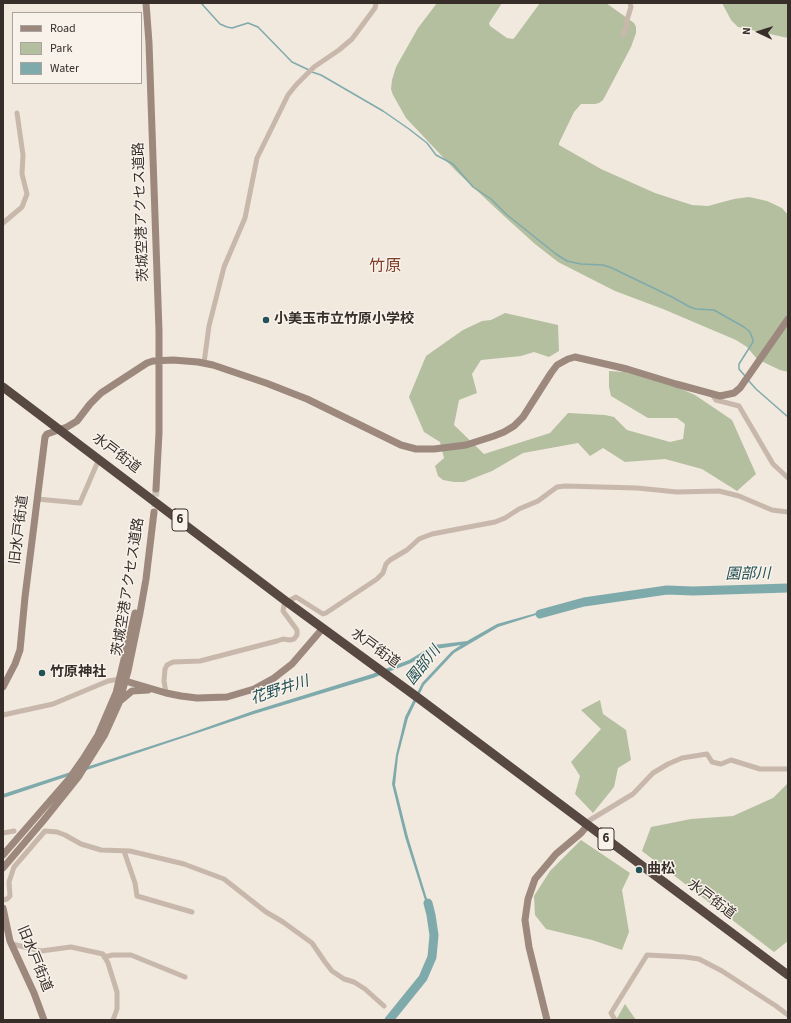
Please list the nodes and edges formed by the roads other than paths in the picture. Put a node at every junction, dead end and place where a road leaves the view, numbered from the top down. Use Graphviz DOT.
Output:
graph roads {
  1 [pos="146,3"];
  2 [pos="380,3"];
  3 [pos="630,3"];
  4 [pos="375,5"];
  5 [pos="623,35"];
  6 [pos="17,113"];
  7 [pos="3,223"];
  8 [pos="788,319"];
  9 [pos="204,363"];
  10 [pos="3,387"];
  11 [pos="712,394"];
  12 [pos="58,429"];
  13 [pos="99,459"];
  14 [pos="788,478"];
  15 [pos="155,488"];
  16 [pos="37,499"];
  17 [pos="153,511"];
  18 [pos="788,512"];
  19 [pos="287,602"];
  20 [pos="323,628"];
  21 [pos="123,680"];
  22 [pos="3,687"];
  23 [pos="156,690"];
  24 [pos="166,693"];
  25 [pos="119,703"];
  26 [pos="3,715"];
  27 [pos="788,769"];
  28 [pos="587,826"];
  29 [pos="14,831"];
  30 [pos="3,834"];
  31 [pos="124,851"];
  32 [pos="3,855"];
  33 [pos="3,868"];
  34 [pos="3,900"];
  35 [pos="3,908"];
  36 [pos="192,912"];
  37 [pos="12,944"];
  38 [pos="104,957"];
  39 [pos="788,975"];
  40 [pos="185,977"];
  41 [pos="384,1006"];
  42 [pos="788,1015"];
  43 [pos="44,1020"];
  44 [pos="113,1020"];
  45 [pos="547,1020"];
  46 [pos="615,1020"];
  1 -- 15 [label="street, 茨城空港アクセス道路"];
  2 -- 4 [label="street"];
  3 -- 5 [label="street"];
  4 -- 9 [label="street"];
  6 -- 7 [label="street"];
  8 -- 11 [label="street"];
  9 -- 11 [label="street"];
  9 -- 12 [label="street"];
  10 -- 12 [label="highway, 水戸街道 / 6"];
  11 -- 14 [label="street"];
  12 -- 13 [label="highway, 水戸街道 / 6"];
  12 -- 16 [label="street, 旧水戸街道"];
  13 -- 16 [label="street"];
  13 -- 19 [label="highway, 水戸街道 / 6"];
  16 -- 22 [label="street, 旧水戸街道"];
  17 -- 21 [label="street, 茨城空港アクセス道路"];
  18 -- 19 [label="street"];
  19 -- 20 [label="highway, 水戸街道 / 6"];
  19 -- 24 [label="street"];
  20 -- 24 [label="street"];
  20 -- 28 [label="highway, 水戸街道 / 6"];
  21 -- 23 [label="street"];
  21 -- 25 [label="street, 茨城空港アクセス道路"];
  21 -- 26 [label="street"];
  21 -- 32 [label="street, 茨城空港アクセス道路"];
  23 -- 24 [label="street"];
  23 -- 25 [label="street"];
  25 -- 33 [label="street, 茨城空港アクセス道路"];
  27 -- 28 [label="street"];
  28 -- 39 [label="highway, 水戸街道 / 6"];
  28 -- 45 [label="street"];
  29 -- 30 [label="street"];
  31 -- 34 [label="street"];
  31 -- 36 [label="street"];
  31 -- 41 [label="street"];
  35 -- 37 [label="street, 旧水戸街道"];
  37 -- 38 [label="street"];
  37 -- 43 [label="street, 旧水戸街道"];
  38 -- 40 [label="street"];
  38 -- 44 [label="street"];
  42 -- 46 [label="street"];
}
